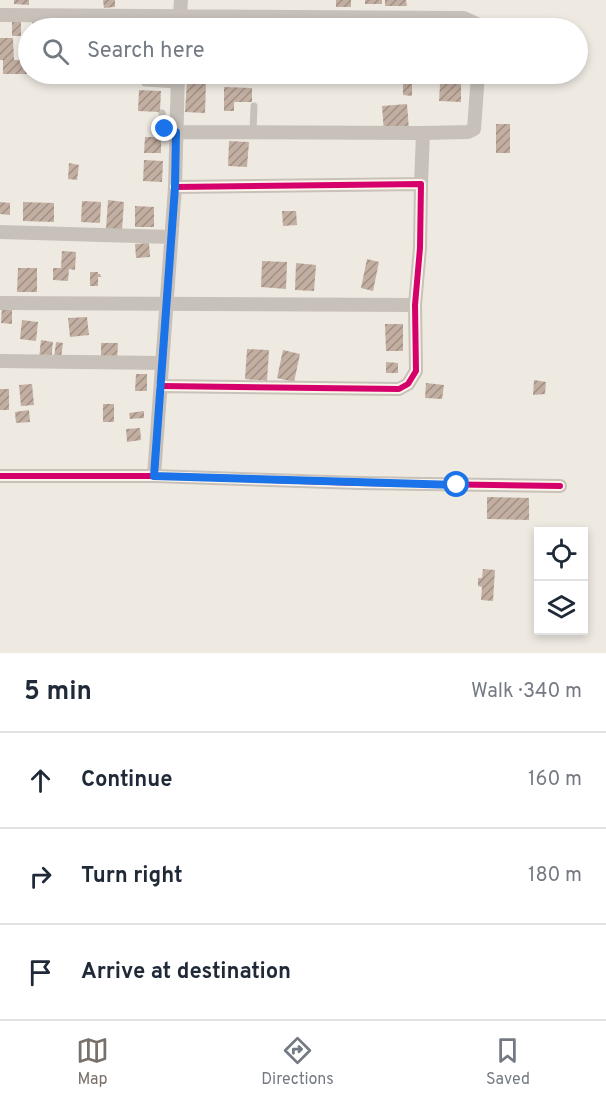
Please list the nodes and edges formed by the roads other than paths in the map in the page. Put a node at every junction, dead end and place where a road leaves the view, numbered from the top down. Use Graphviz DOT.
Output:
graph roads {
  1 [pos="181,0"];
  2 [pos="0,15"];
  3 [pos="67,18"];
  4 [pos="179,18"];
  5 [pos="177,84"];
  6 [pos="477,84"];
  7 [pos="254,106"];
  8 [pos="162,113"];
  9 [pos="176,132"];
  10 [pos="253,132"];
  11 [pos="423,133"];
  12 [pos="421,184"];
  13 [pos="175,187"];
  14 [pos="0,232"];
  15 [pos="171,237"];
  16 [pos="0,303"];
  17 [pos="166,303"];
  18 [pos="415,305"];
  19 [pos="0,361"];
  20 [pos="162,363"];
  21 [pos="161,386"];
  22 [pos="0,476"];
  23 [pos="154,476"];
  24 [pos="560,486"];
  1 -- 4 [label="street"];
  2 -- 3 [label="street"];
  5 -- 9 [label="street"];
  6 -- 11 [label="street"];
  7 -- 10 [label="lane"];
  8 -- 9 [label="lane"];
  9 -- 10 [label="street"];
  9 -- 13 [label="street"];
  10 -- 11 [label="street"];
  11 -- 12 [label="street"];
  12 -- 13 [label="street"];
  12 -- 18 [label="street"];
  13 -- 15 [label="street"];
  14 -- 15 [label="street"];
  15 -- 17 [label="street"];
  16 -- 17 [label="street"];
  17 -- 18 [label="street"];
  17 -- 20 [label="street"];
  18 -- 21 [label="street"];
  19 -- 20 [label="street"];
  20 -- 21 [label="street"];
  21 -- 23 [label="street"];
  22 -- 23 [label="street"];
  23 -- 24 [label="street"];
}
